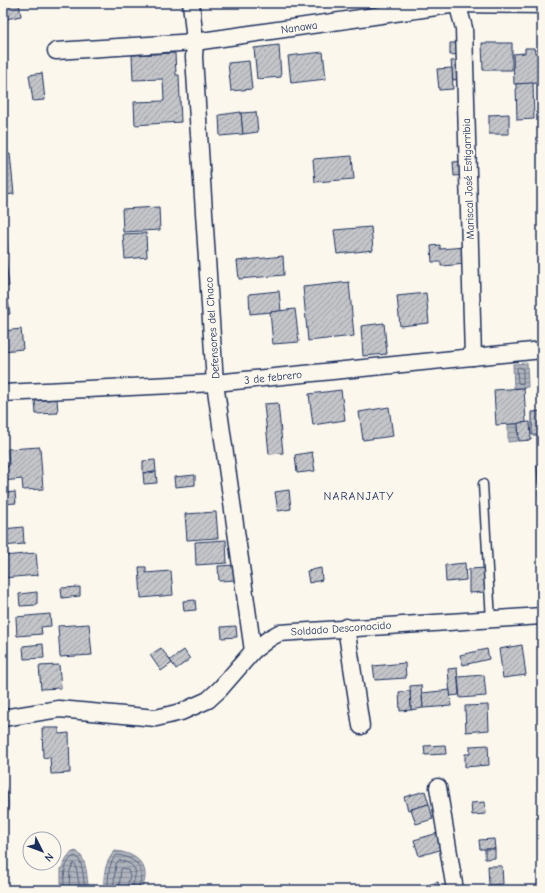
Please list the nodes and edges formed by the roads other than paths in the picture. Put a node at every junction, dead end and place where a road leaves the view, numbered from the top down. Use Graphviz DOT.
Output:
graph roads {
  1 [pos="191,3"];
  2 [pos="457,3"];
  3 [pos="542,5"];
  4 [pos="195,42"];
  5 [pos="56,51"];
  6 [pos="542,350"];
  7 [pos="473,357"];
  8 [pos="215,382"];
  9 [pos="3,393"];
  10 [pos="483,484"];
  11 [pos="542,616"];
  12 [pos="491,620"];
  13 [pos="346,627"];
  14 [pos="253,651"];
  15 [pos="3,718"];
  16 [pos="361,726"];
  17 [pos="438,787"];
  18 [pos="455,890"];
  1 -- 4 [label="street, Defensores del Chaco"];
  2 -- 3 [label="street, Nanawa"];
  2 -- 4 [label="street, Nanawa"];
  2 -- 7 [label="street, Mariscal José Estigarribia"];
  4 -- 5 [label="street, Nanawa"];
  4 -- 8 [label="street, Defensores del Chaco"];
  6 -- 7 [label="street, 3 de febrero"];
  7 -- 8 [label="street, 3 de febrero"];
  8 -- 9 [label="street, 3 de febrero"];
  8 -- 14 [label="street, Defensores del Chaco"];
  10 -- 12 [label="lane"];
  11 -- 12 [label="street, Soldado Desconocido"];
  12 -- 13 [label="street, Soldado Desconocido"];
  13 -- 14 [label="street, Soldado Desconocido"];
  13 -- 16 [label="street"];
  14 -- 15 [label="street, Soldado Desconocido"];
  17 -- 18 [label="street"];
}
